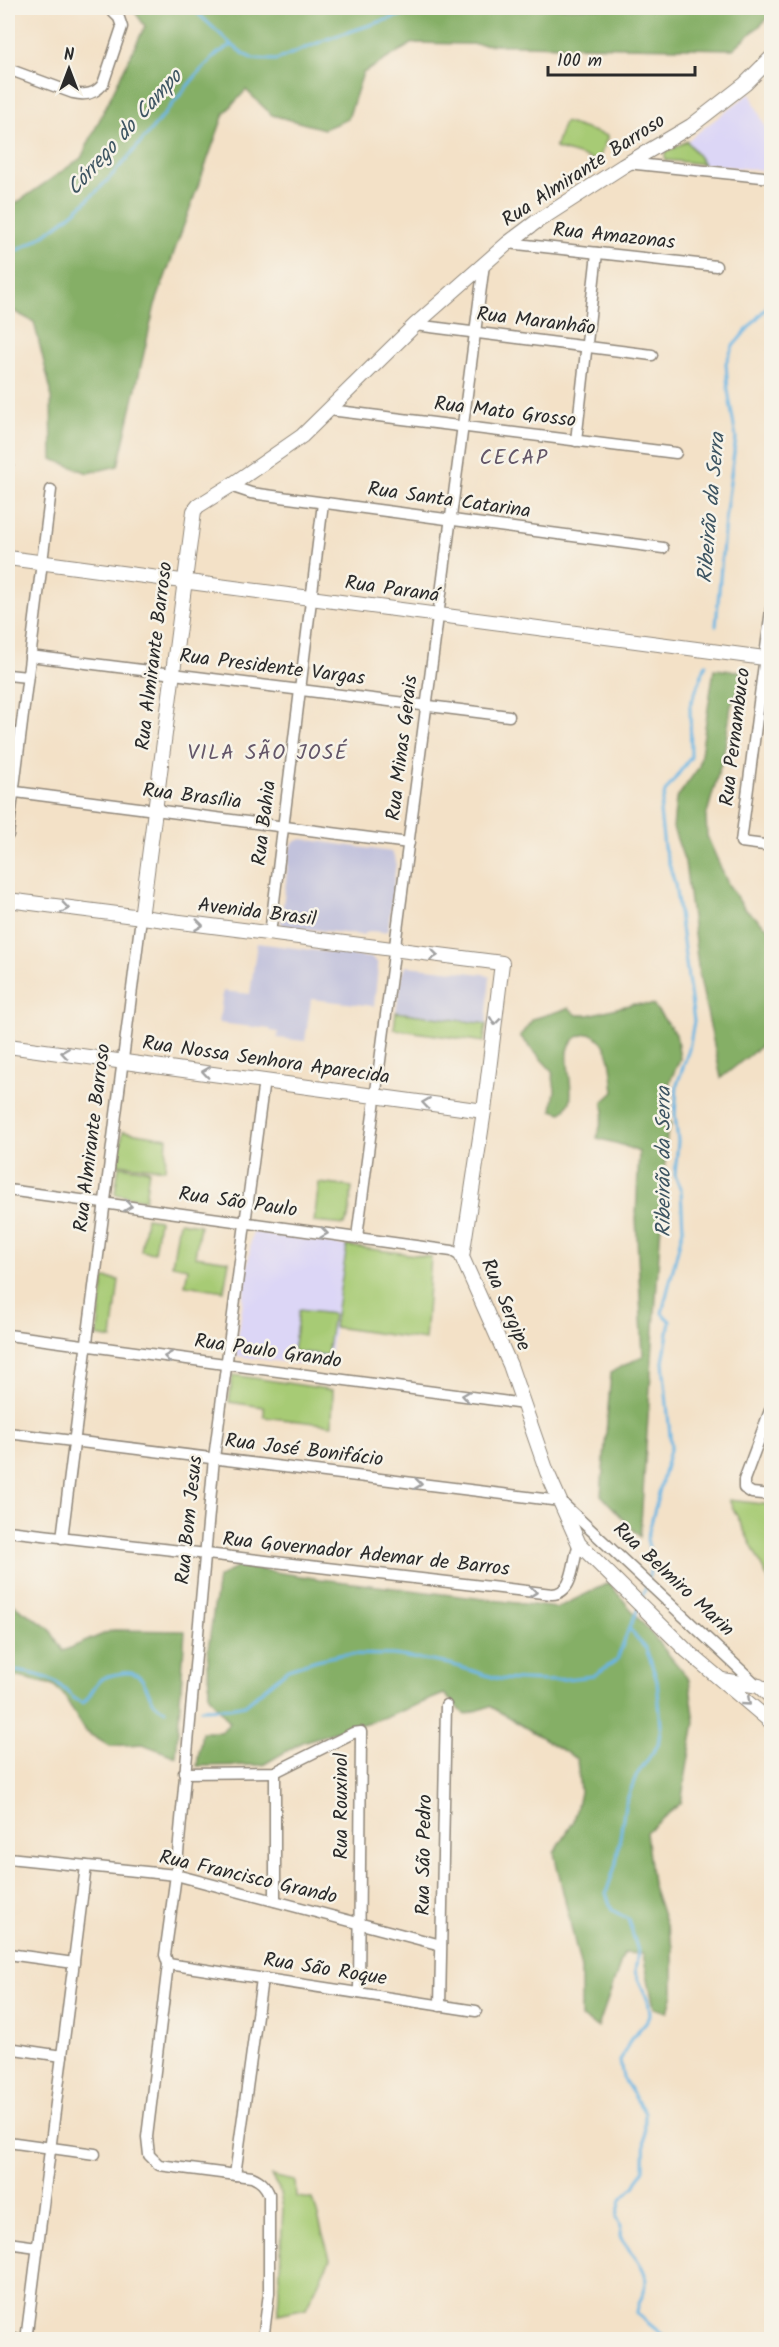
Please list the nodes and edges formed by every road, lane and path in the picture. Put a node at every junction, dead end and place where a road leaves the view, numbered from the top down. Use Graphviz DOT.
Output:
graph roads {
  1 [pos="109,8"];
  2 [pos="771,57"];
  3 [pos="8,69"];
  4 [pos="627,163"];
  5 [pos="771,178"];
  6 [pos="508,243"];
  7 [pos="597,253"];
  8 [pos="484,264"];
  9 [pos="716,266"];
  10 [pos="415,325"];
  11 [pos="475,333"];
  12 [pos="587,347"];
  13 [pos="652,355"];
  14 [pos="330,410"];
  15 [pos="463,426"];
  16 [pos="576,441"];
  17 [pos="676,453"];
  18 [pos="230,486"];
  19 [pos="51,490"];
  20 [pos="323,503"];
  21 [pos="451,520"];
  22 [pos="663,548"];
  23 [pos="8,558"];
  24 [pos="42,563"];
  25 [pos="184,582"];
  26 [pos="312,599"];
  27 [pos="771,602"];
  28 [pos="438,615"];
  29 [pos="30,656"];
  30 [pos="768,659"];
  31 [pos="172,674"];
  32 [pos="8,675"];
  33 [pos="27,677"];
  34 [pos="300,690"];
  35 [pos="426,706"];
  36 [pos="509,716"];
  37 [pos="10,792"];
  38 [pos="155,810"];
  39 [pos="283,827"];
  40 [pos="8,835"];
  41 [pos="409,843"];
  42 [pos="771,846"];
  43 [pos="8,900"];
  44 [pos="141,918"];
  45 [pos="270,934"];
  46 [pos="395,950"];
  47 [pos="502,963"];
  48 [pos="8,1046"];
  49 [pos="123,1061"];
  50 [pos="264,1080"];
  51 [pos="376,1096"];
  52 [pos="484,1111"];
  53 [pos="8,1190"];
  54 [pos="105,1203"];
  55 [pos="245,1221"];
  56 [pos="357,1238"];
  57 [pos="462,1257"];
  58 [pos="8,1335"];
  59 [pos="86,1346"];
  60 [pos="226,1364"];
  61 [pos="524,1404"];
  62 [pos="771,1405"];
  63 [pos="8,1433"];
  64 [pos="74,1441"];
  65 [pos="214,1458"];
  66 [pos="771,1496"];
  67 [pos="560,1501"];
  68 [pos="8,1531"];
  69 [pos="62,1538"];
  70 [pos="579,1545"];
  71 [pos="204,1556"];
  72 [pos="722,1680"];
  73 [pos="759,1686"];
  74 [pos="771,1698"];
  75 [pos="446,1705"];
  76 [pos="771,1724"];
  77 [pos="275,1772"];
  78 [pos="184,1773"];
  79 [pos="8,1858"];
  80 [pos="86,1866"];
  81 [pos="176,1875"];
  82 [pos="275,1901"];
  83 [pos="359,1923"];
  84 [pos="441,1945"];
  85 [pos="8,1954"];
  86 [pos="74,1963"];
  87 [pos="168,1964"];
  88 [pos="262,1979"];
  89 [pos="359,1993"];
  90 [pos="440,2006"];
  91 [pos="476,2011"];
  92 [pos="8,2048"];
  93 [pos="62,2056"];
  94 [pos="8,2142"];
  95 [pos="50,2148"];
  96 [pos="95,2154"];
  97 [pos="235,2175"];
  98 [pos="8,2243"];
  99 [pos="38,2247"];
  100 [pos="8,2338"];
  101 [pos="19,2340"];
  102 [pos="26,2340"];
  103 [pos="263,2340"];
  1 -- 3 [label="street"];
  2 -- 4 [label="street, Rua Almirante Barroso"];
  4 -- 5 [label="street"];
  4 -- 6 [label="street, Rua Almirante Barroso"];
  6 -- 7 [label="street, Rua Amazonas"];
  6 -- 8 [label="street, Rua Almirante Barroso"];
  7 -- 9 [label="street, Rua Amazonas"];
  7 -- 12 [label="street"];
  8 -- 10 [label="street, Rua Almirante Barroso"];
  8 -- 11 [label="street, Rua Minas Gerais"];
  10 -- 11 [label="street, Rua Maranhão"];
  10 -- 14 [label="street, Rua Almirante Barroso"];
  11 -- 12 [label="street, Rua Maranhão"];
  11 -- 15 [label="street, Rua Minas Gerais"];
  12 -- 13 [label="street, Rua Maranhão"];
  12 -- 16 [label="street"];
  14 -- 15 [label="street, Rua Mato Grosso"];
  14 -- 18 [label="street, Rua Almirante Barroso"];
  15 -- 16 [label="street, Rua Mato Grosso"];
  15 -- 21 [label="street, Rua Minas Gerais"];
  16 -- 17 [label="street, Rua Mato Grosso"];
  18 -- 20 [label="street, Rua Santa Catarina"];
  18 -- 25 [label="street, Rua Almirante Barroso"];
  19 -- 24 [label="street"];
  20 -- 21 [label="street, Rua Santa Catarina"];
  20 -- 26 [label="street, Rua Bahia"];
  21 -- 22 [label="street, Rua Santa Catarina"];
  21 -- 28 [label="street, Rua Minas Gerais"];
  23 -- 24 [label="street, Rua Paraná"];
  24 -- 25 [label="street, Rua Paraná"];
  24 -- 29 [label="street"];
  25 -- 26 [label="street, Rua Paraná"];
  25 -- 31 [label="street, Rua Almirante Barroso"];
  26 -- 28 [label="street, Rua Paraná"];
  26 -- 34 [label="street, Rua Bahia"];
  27 -- 30 [label="street, Rua Pernambuco"];
  28 -- 30 [label="street, Rua Paraná"];
  28 -- 35 [label="street, Rua Minas Gerais"];
  29 -- 31 [label="street, Rua Presidente Vargas"];
  29 -- 33 [label="street"];
  30 -- 42 [label="street, Rua Pernambuco"];
  31 -- 34 [label="street, Rua Presidente Vargas"];
  31 -- 38 [label="street, Rua Almirante Barroso"];
  32 -- 33 [label="street"];
  33 -- 37 [label="street"];
  34 -- 35 [label="street, Rua Presidente Vargas"];
  34 -- 39 [label="street, Rua Bahia"];
  35 -- 36 [label="street, Rua Presidente Vargas"];
  35 -- 41 [label="street, Rua Minas Gerais"];
  37 -- 38 [label="street, Rua Brasília"];
  37 -- 40 [label="street"];
  38 -- 39 [label="street, Rua Brasília"];
  38 -- 44 [label="street, Rua Almirante Barroso"];
  39 -- 41 [label="street, Rua Brasília"];
  39 -- 45 [label="street, Rua Bahia"];
  41 -- 46 [label="street, Rua Minas Gerais"];
  43 -- 44 [label="street, Avenida Brasil, one-way"];
  44 -- 45 [label="street, Avenida Brasil, one-way"];
  44 -- 49 [label="street, Rua Almirante Barroso"];
  45 -- 46 [label="street, Avenida Brasil"];
  46 -- 47 [label="street, Avenida Brasil, one-way"];
  46 -- 51 [label="street, Rua Minas Gerais"];
  47 -- 52 [label="street, Rua Sergipe, one-way"];
  49 -- 48 [label="street, Rua Nossa Senhora Aparecida, one-way"];
  50 -- 49 [label="street, Rua Nossa Senhora Aparecida, one-way"];
  49 -- 54 [label="street, Rua Almirante Barroso"];
  50 -- 51 [label="street, Rua Nossa Senhora Aparecida"];
  50 -- 55 [label="street, Rua Bom Jesus"];
  52 -- 51 [label="street, Rua Nossa Senhora Aparecida, one-way"];
  51 -- 56 [label="street, Rua Minas Gerais"];
  52 -- 57 [label="street, Rua Sergipe"];
  53 -- 54 [label="street, Rua São Paulo"];
  54 -- 55 [label="street, Rua São Paulo, one-way"];
  54 -- 59 [label="street, Rua Almirante Barroso"];
  55 -- 56 [label="street, Rua São Paulo, one-way"];
  55 -- 60 [label="street, Rua Bom Jesus"];
  56 -- 57 [label="street, Rua São Paulo"];
  57 -- 61 [label="street, Rua Sergipe"];
  58 -- 59 [label="street, Rua Paulo Grando"];
  60 -- 59 [label="street, Rua Paulo Grando, one-way"];
  59 -- 64 [label="street, Rua Almirante Barroso"];
  61 -- 60 [label="street, Rua Paulo Grando, one-way"];
  60 -- 65 [label="street, Rua Bom Jesus"];
  61 -- 67 [label="street, Rua Sergipe"];
  62 -- 66 [label="street"];
  63 -- 64 [label="street, Rua José Bonifácio"];
  64 -- 65 [label="street, Rua José Bonifácio"];
  64 -- 69 [label="street, Rua Almirante Barroso"];
  65 -- 67 [label="street, Rua José Bonifácio, one-way"];
  65 -- 71 [label="street, Rua Bom Jesus"];
  67 -- 70 [label="street, Rua Sergipe"];
  67 -- 73 [label="street, Rua Belmiro Marin"];
  68 -- 69 [label="street, Rua Governador Ademar de Barros"];
  69 -- 71 [label="street, Rua Governador Ademar de Barros"];
  71 -- 70 [label="street, Rua Governador Ademar de Barros, one-way"];
  70 -- 72 [label="street"];
  71 -- 78 [label="street, Rua Bom Jesus"];
  72 -- 73 [label="street"];
  72 -- 76 [label="street, one-way"];
  73 -- 74 [label="street, Rua Belmiro Marin"];
  75 -- 84 [label="street, Rua São Pedro"];
  77 -- 78 [label="street, Rua Rouxinol"];
  77 -- 82 [label="street"];
  77 -- 83 [label="street, Rua Rouxinol"];
  78 -- 81 [label="street, Rua Bom Jesus"];
  79 -- 80 [label="street, Rua Francisco Grando"];
  80 -- 81 [label="street, Rua Francisco Grando"];
  80 -- 86 [label="street"];
  81 -- 82 [label="street, Rua Francisco Grando"];
  81 -- 87 [label="street, Rua Bom Jesus"];
  82 -- 83 [label="street, Rua Francisco Grando"];
  83 -- 84 [label="street, Rua Francisco Grando"];
  83 -- 89 [label="street"];
  84 -- 90 [label="street, Rua São Pedro"];
  85 -- 86 [label="street"];
  86 -- 93 [label="street"];
  87 -- 88 [label="street, Rua São Roque"];
  87 -- 97 [label="street, Rua Bom Jesus"];
  88 -- 89 [label="street, Rua São Roque"];
  88 -- 97 [label="street"];
  89 -- 90 [label="street, Rua São Roque"];
  90 -- 91 [label="street, Rua São Roque"];
  92 -- 93 [label="street"];
  93 -- 95 [label="street"];
  94 -- 95 [label="street"];
  95 -- 96 [label="street"];
  95 -- 99 [label="street"];
  97 -- 103 [label="street"];
  98 -- 99 [label="street"];
  99 -- 102 [label="street"];
  100 -- 101 [label="street"];
}
